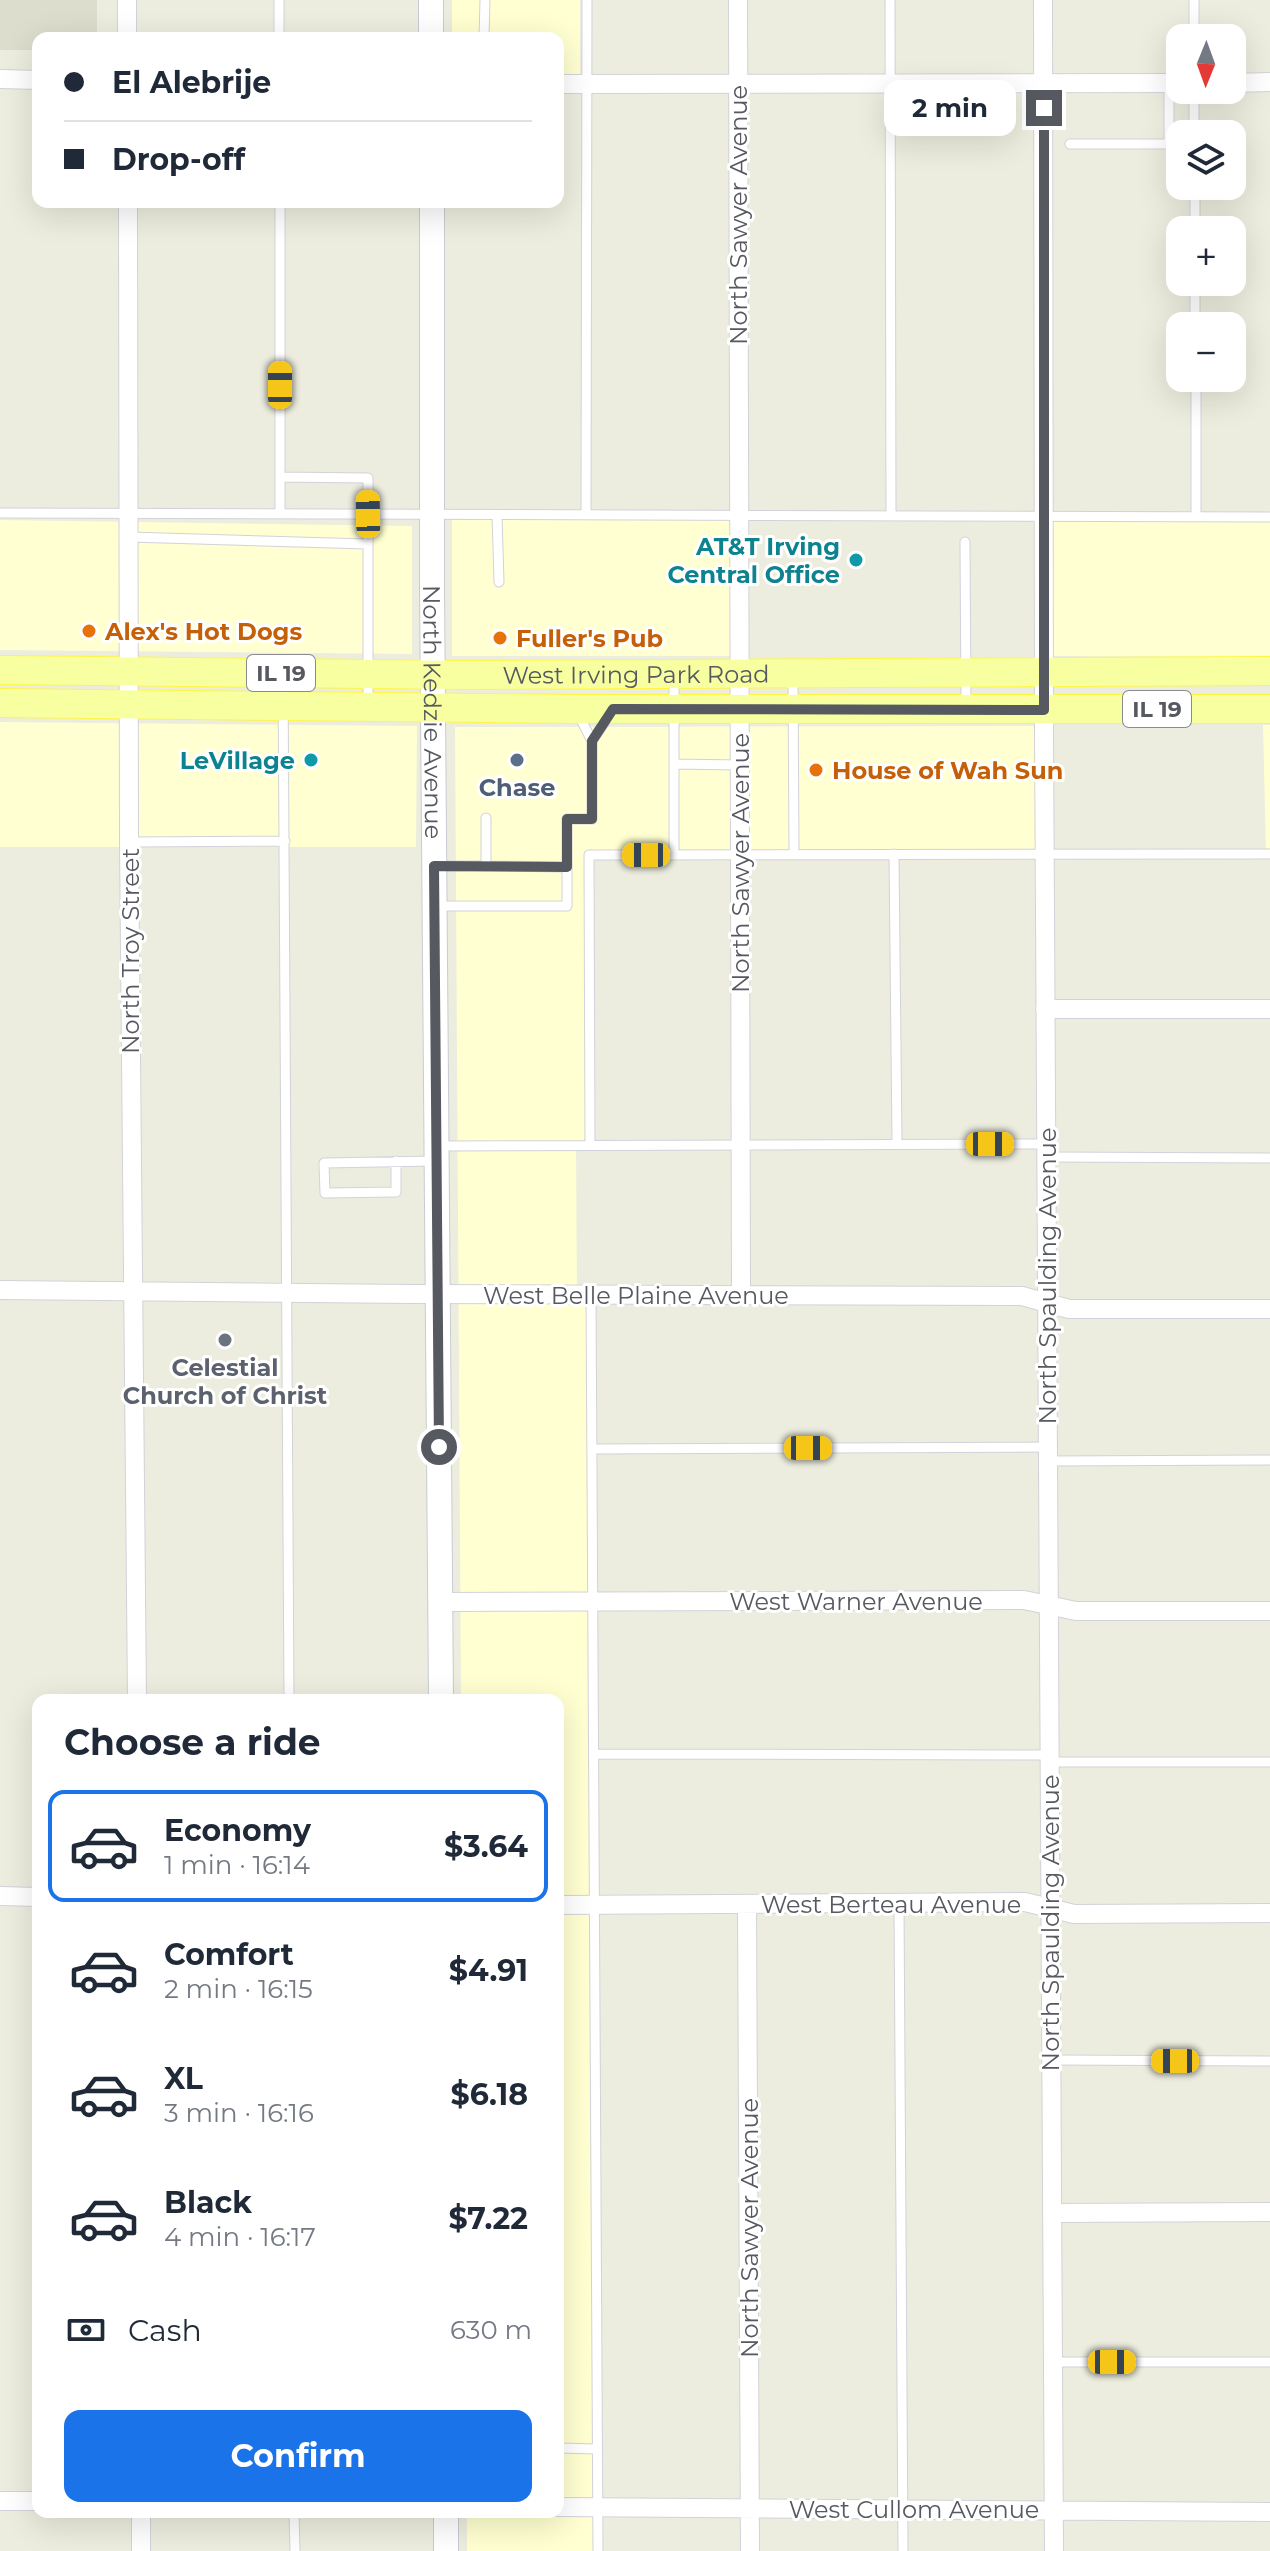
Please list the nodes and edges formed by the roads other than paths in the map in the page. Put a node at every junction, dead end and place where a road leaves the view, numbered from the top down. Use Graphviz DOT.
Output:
graph roads {
  1 [pos="127,0"];
  2 [pos="279,0"];
  3 [pos="431,0"];
  4 [pos="485,0"];
  5 [pos="587,0"];
  6 [pos="738,0"];
  7 [pos="890,0"];
  8 [pos="1043,0"];
  9 [pos="1194,0"];
  10 [pos="1194,24"];
  11 [pos="127,32"];
  12 [pos="279,32"];
  13 [pos="431,32"];
  14 [pos="484,32"];
  15 [pos="0,79"];
  16 [pos="32,80"];
  17 [pos="1270,82"];
  18 [pos="890,83"];
  19 [pos="1044,83"];
  20 [pos="1166,83"];
  21 [pos="1246,83"];
  22 [pos="564,84"];
  23 [pos="587,84"];
  24 [pos="738,84"];
  25 [pos="1070,144"];
  26 [pos="1166,144"];
  27 [pos="128,208"];
  28 [pos="280,208"];
  29 [pos="432,208"];
  30 [pos="1196,392"];
  31 [pos="280,477"];
  32 [pos="0,513"];
  33 [pos="129,514"];
  34 [pos="280,514"];
  35 [pos="368,514"];
  36 [pos="432,514"];
  37 [pos="497,515"];
  38 [pos="586,515"];
  39 [pos="739,515"];
  40 [pos="891,516"];
  41 [pos="1043,516"];
  42 [pos="1196,517"];
  43 [pos="1270,517"];
  44 [pos="129,537"];
  45 [pos="965,542"];
  46 [pos="368,544"];
  47 [pos="499,582"];
  48 [pos="0,670"];
  49 [pos="130,671"];
  50 [pos="1044,671"];
  51 [pos="1270,671"];
  52 [pos="965,672"];
  53 [pos="283,673"];
  54 [pos="369,674"];
  55 [pos="674,674"];
  56 [pos="793,674"];
  57 [pos="433,675"];
  58 [pos="739,675"];
  59 [pos="0,703"];
  60 [pos="130,705"];
  61 [pos="284,707"];
  62 [pos="368,707"];
  63 [pos="433,708"];
  64 [pos="575,709"];
  65 [pos="613,709"];
  66 [pos="739,709"];
  67 [pos="1270,709"];
  68 [pos="674,710"];
  69 [pos="792,710"];
  70 [pos="966,710"];
  71 [pos="1044,710"];
  72 [pos="592,741"];
  73 [pos="674,764"];
  74 [pos="740,765"];
  75 [pos="486,818"];
  76 [pos="285,841"];
  77 [pos="129,842"];
  78 [pos="740,854"];
  79 [pos="794,854"];
  80 [pos="894,854"];
  81 [pos="1045,854"];
  82 [pos="1270,854"];
  83 [pos="674,855"];
  84 [pos="434,866"];
  85 [pos="486,866"];
  86 [pos="567,867"];
  87 [pos="434,906"];
  88 [pos="1045,1009"];
  89 [pos="1270,1009"];
  90 [pos="741,1144"];
  91 [pos="897,1144"];
  92 [pos="590,1145"];
  93 [pos="1046,1150"];
  94 [pos="436,1153"];
  95 [pos="1270,1158"];
  96 [pos="396,1161"];
  97 [pos="0,1290"];
  98 [pos="134,1291"];
  99 [pos="287,1293"];
  100 [pos="437,1294"];
  101 [pos="591,1295"];
  102 [pos="741,1295"];
  103 [pos="1047,1302"];
  104 [pos="1270,1309"];
  105 [pos="592,1449"];
  106 [pos="1048,1454"];
  107 [pos="1270,1460"];
  108 [pos="593,1601"];
  109 [pos="441,1602"];
  110 [pos="1049,1605"];
  111 [pos="1270,1611"];
  112 [pos="137,1694"];
  113 [pos="289,1694"];
  114 [pos="441,1694"];
  115 [pos="594,1754"];
  116 [pos="1050,1758"];
  117 [pos="1270,1762"];
  118 [pos="0,1896"];
  119 [pos="32,1897"];
  120 [pos="747,1904"];
  121 [pos="899,1904"];
  122 [pos="564,1905"];
  123 [pos="594,1905"];
  124 [pos="1050,1909"];
  125 [pos="1270,1913"];
  126 [pos="1051,2060"];
  127 [pos="1270,2061"];
  128 [pos="1270,2212"];
  129 [pos="1052,2213"];
  130 [pos="1053,2362"];
  131 [pos="1270,2362"];
  132 [pos="564,2448"];
  133 [pos="597,2449"];
  134 [pos="0,2501"];
  135 [pos="32,2501"];
  136 [pos="564,2507"];
  137 [pos="597,2507"];
  138 [pos="750,2508"];
  139 [pos="903,2509"];
  140 [pos="1054,2510"];
  141 [pos="1270,2512"];
  142 [pos="141,2518"];
  143 [pos="294,2518"];
  144 [pos="446,2518"];
  145 [pos="141,2551"];
  146 [pos="295,2551"];
  147 [pos="446,2551"];
  148 [pos="598,2551"];
  149 [pos="750,2551"];
  150 [pos="903,2551"];
  151 [pos="1054,2551"];
  1 -- 11 [label="street"];
  2 -- 12 [label="lane"];
  3 -- 13 [label="main road"];
  4 -- 14 [label="lane"];
  5 -- 23 [label="lane"];
  6 -- 24 [label="street, North Sawyer Avenue"];
  7 -- 18 [label="lane"];
  8 -- 19 [label="street, North Spaulding Avenue"];
  9 -- 10 [label="lane"];
  15 -- 16 [label="street"];
  17 -- 21 [label="street"];
  18 -- 19 [label="street"];
  18 -- 24 [label="street"];
  18 -- 40 [label="lane"];
  19 -- 20 [label="street"];
  19 -- 41 [label="street, North Spaulding Avenue"];
  22 -- 23 [label="street"];
  23 -- 24 [label="street"];
  23 -- 38 [label="lane"];
  24 -- 39 [label="street, North Sawyer Avenue"];
  25 -- 26 [label="lane"];
  27 -- 33 [label="street, North Troy Street"];
  28 -- 31 [label="lane"];
  29 -- 36 [label="main road, North Kedzie Avenue"];
  30 -- 42 [label="lane"];
  31 -- 34 [label="lane"];
  31 -- 35 [label="lane"];
  32 -- 33 [label="lane"];
  33 -- 34 [label="lane"];
  33 -- 44 [label="street, North Troy Street"];
  34 -- 35 [label="lane"];
  35 -- 36 [label="lane"];
  35 -- 46 [label="lane"];
  36 -- 37 [label="lane"];
  36 -- 57 [label="main road, North Kedzie Avenue"];
  37 -- 38 [label="lane"];
  37 -- 47 [label="lane"];
  38 -- 39 [label="lane"];
  39 -- 40 [label="lane"];
  39 -- 58 [label="street, North Sawyer Avenue"];
  40 -- 41 [label="lane"];
  41 -- 42 [label="lane"];
  41 -- 50 [label="street, North Spaulding Avenue"];
  42 -- 43 [label="lane"];
  44 -- 46 [label="lane"];
  44 -- 49 [label="street, North Troy Street"];
  45 -- 52 [label="lane"];
  46 -- 54 [label="lane"];
  48 -- 49 [label="main road, West Irving Park Road / IL 19"];
  49 -- 53 [label="main road, West Irving Park Road / IL 19"];
  49 -- 60 [label="street, North Troy Street"];
  50 -- 51 [label="main road, West Irving Park Road / IL 19"];
  50 -- 52 [label="main road, West Irving Park Road / IL 19"];
  50 -- 71 [label="street, North Spaulding Avenue"];
  52 -- 56 [label="main road, West Irving Park Road / IL 19"];
  52 -- 70 [label="lane"];
  53 -- 54 [label="main road, West Irving Park Road / IL 19"];
  53 -- 61 [label="lane"];
  54 -- 57 [label="main road, West Irving Park Road / IL 19"];
  54 -- 62 [label="lane"];
  55 -- 57 [label="main road, West Irving Park Road / IL 19"];
  55 -- 58 [label="main road, West Irving Park Road / IL 19"];
  55 -- 68 [label="lane"];
  56 -- 58 [label="main road, West Irving Park Road / IL 19"];
  56 -- 69 [label="lane"];
  57 -- 63 [label="main road, North Kedzie Avenue"];
  58 -- 66 [label="street, North Sawyer Avenue"];
  59 -- 60 [label="main road, West Irving Park Road / IL 19"];
  60 -- 61 [label="main road, West Irving Park Road / IL 19"];
  60 -- 77 [label="street, North Troy Street"];
  61 -- 62 [label="main road, West Irving Park Road / IL 19"];
  61 -- 76 [label="lane"];
  62 -- 63 [label="main road, West Irving Park Road / IL 19"];
  63 -- 64 [label="main road, West Irving Park Road / IL 19"];
  63 -- 84 [label="main road, North Kedzie Avenue"];
  64 -- 65 [label="main road, West Irving Park Road / IL 19"];
  64 -- 72 [label="lane"];
  65 -- 68 [label="main road, West Irving Park Road / IL 19"];
  65 -- 72 [label="lane"];
  66 -- 68 [label="main road, West Irving Park Road / IL 19"];
  66 -- 69 [label="main road, West Irving Park Road / IL 19"];
  66 -- 74 [label="street, North Sawyer Avenue"];
  67 -- 71 [label="main road, West Irving Park Road / IL 19"];
  68 -- 73 [label="lane"];
  69 -- 70 [label="main road, West Irving Park Road / IL 19"];
  69 -- 79 [label="lane"];
  70 -- 71 [label="main road, West Irving Park Road / IL 19"];
  71 -- 81 [label="street, North Spaulding Avenue"];
  72 -- 86 [label="lane"];
  73 -- 74 [label="lane"];
  73 -- 83 [label="lane"];
  74 -- 78 [label="street, North Sawyer Avenue"];
  75 -- 85 [label="lane"];
  76 -- 77 [label="lane"];
  76 -- 99 [label="lane"];
  77 -- 98 [label="street, North Troy Street"];
  78 -- 79 [label="lane"];
  78 -- 83 [label="lane"];
  78 -- 90 [label="street, North Sawyer Avenue"];
  79 -- 80 [label="lane"];
  80 -- 81 [label="lane"];
  80 -- 91 [label="lane"];
  81 -- 82 [label="lane"];
  81 -- 88 [label="street, North Spaulding Avenue"];
  83 -- 92 [label="lane"];
  84 -- 85 [label="lane"];
  84 -- 87 [label="main road, North Kedzie Avenue"];
  85 -- 86 [label="lane"];
  86 -- 87 [label="lane"];
  87 -- 94 [label="main road, North Kedzie Avenue"];
  88 -- 89 [label="street"];
  88 -- 93 [label="street, North Spaulding Avenue"];
  90 -- 91 [label="lane"];
  90 -- 92 [label="lane"];
  90 -- 102 [label="street, North Sawyer Avenue"];
  91 -- 93 [label="lane"];
  92 -- 94 [label="lane"];
  93 -- 95 [label="lane"];
  93 -- 103 [label="street, North Spaulding Avenue"];
  94 -- 96 [label="lane"];
  94 -- 100 [label="main road, North Kedzie Avenue"];
  96 -- 96 [label="lane"];
  97 -- 98 [label="street, West Belle Plaine Avenue"];
  98 -- 99 [label="street, West Belle Plaine Avenue"];
  98 -- 112 [label="street, North Troy Street"];
  99 -- 100 [label="street, West Belle Plaine Avenue"];
  99 -- 113 [label="lane"];
  100 -- 101 [label="street, West Belle Plaine Avenue"];
  100 -- 109 [label="main road, North Kedzie Avenue"];
  101 -- 102 [label="street, West Belle Plaine Avenue"];
  101 -- 105 [label="lane"];
  102 -- 103 [label="street, West Belle Plaine Avenue"];
  103 -- 104 [label="street, West Belle Plaine Avenue"];
  103 -- 106 [label="street, North Spaulding Avenue"];
  105 -- 106 [label="lane"];
  105 -- 108 [label="lane"];
  106 -- 107 [label="lane"];
  106 -- 110 [label="street, North Spaulding Avenue"];
  108 -- 109 [label="street, West Warner Avenue"];
  108 -- 110 [label="street, West Warner Avenue"];
  108 -- 115 [label="lane"];
  109 -- 114 [label="main road, North Kedzie Avenue"];
  110 -- 111 [label="street, West Warner Avenue"];
  110 -- 116 [label="street, North Spaulding Avenue"];
  115 -- 116 [label="lane"];
  115 -- 123 [label="lane"];
  116 -- 117 [label="lane"];
  116 -- 124 [label="street, North Spaulding Avenue"];
  118 -- 119 [label="street"];
  120 -- 121 [label="street, West Berteau Avenue"];
  120 -- 123 [label="street, West Berteau Avenue"];
  120 -- 138 [label="street, North Sawyer Avenue"];
  121 -- 124 [label="street, West Berteau Avenue"];
  121 -- 139 [label="lane"];
  122 -- 123 [label="street, West Berteau Avenue"];
  123 -- 133 [label="lane"];
  124 -- 125 [label="street, West Berteau Avenue"];
  124 -- 126 [label="street, North Spaulding Avenue"];
  126 -- 127 [label="lane"];
  126 -- 129 [label="street, North Spaulding Avenue"];
  128 -- 129 [label="street"];
  129 -- 130 [label="street, North Spaulding Avenue"];
  130 -- 131 [label="lane"];
  130 -- 140 [label="street, North Spaulding Avenue"];
  132 -- 133 [label="lane"];
  133 -- 137 [label="lane"];
  134 -- 135 [label="street"];
  136 -- 137 [label="street, West Cullom Avenue"];
  137 -- 138 [label="street, West Cullom Avenue"];
  137 -- 148 [label="lane"];
  138 -- 139 [label="street, West Cullom Avenue"];
  138 -- 149 [label="street, North Sawyer Avenue"];
  139 -- 140 [label="street, West Cullom Avenue"];
  139 -- 150 [label="lane"];
  140 -- 141 [label="street, West Cullom Avenue"];
  140 -- 151 [label="street, North Spaulding Avenue"];
  142 -- 145 [label="street"];
  143 -- 146 [label="lane"];
  144 -- 147 [label="main road"];
}
